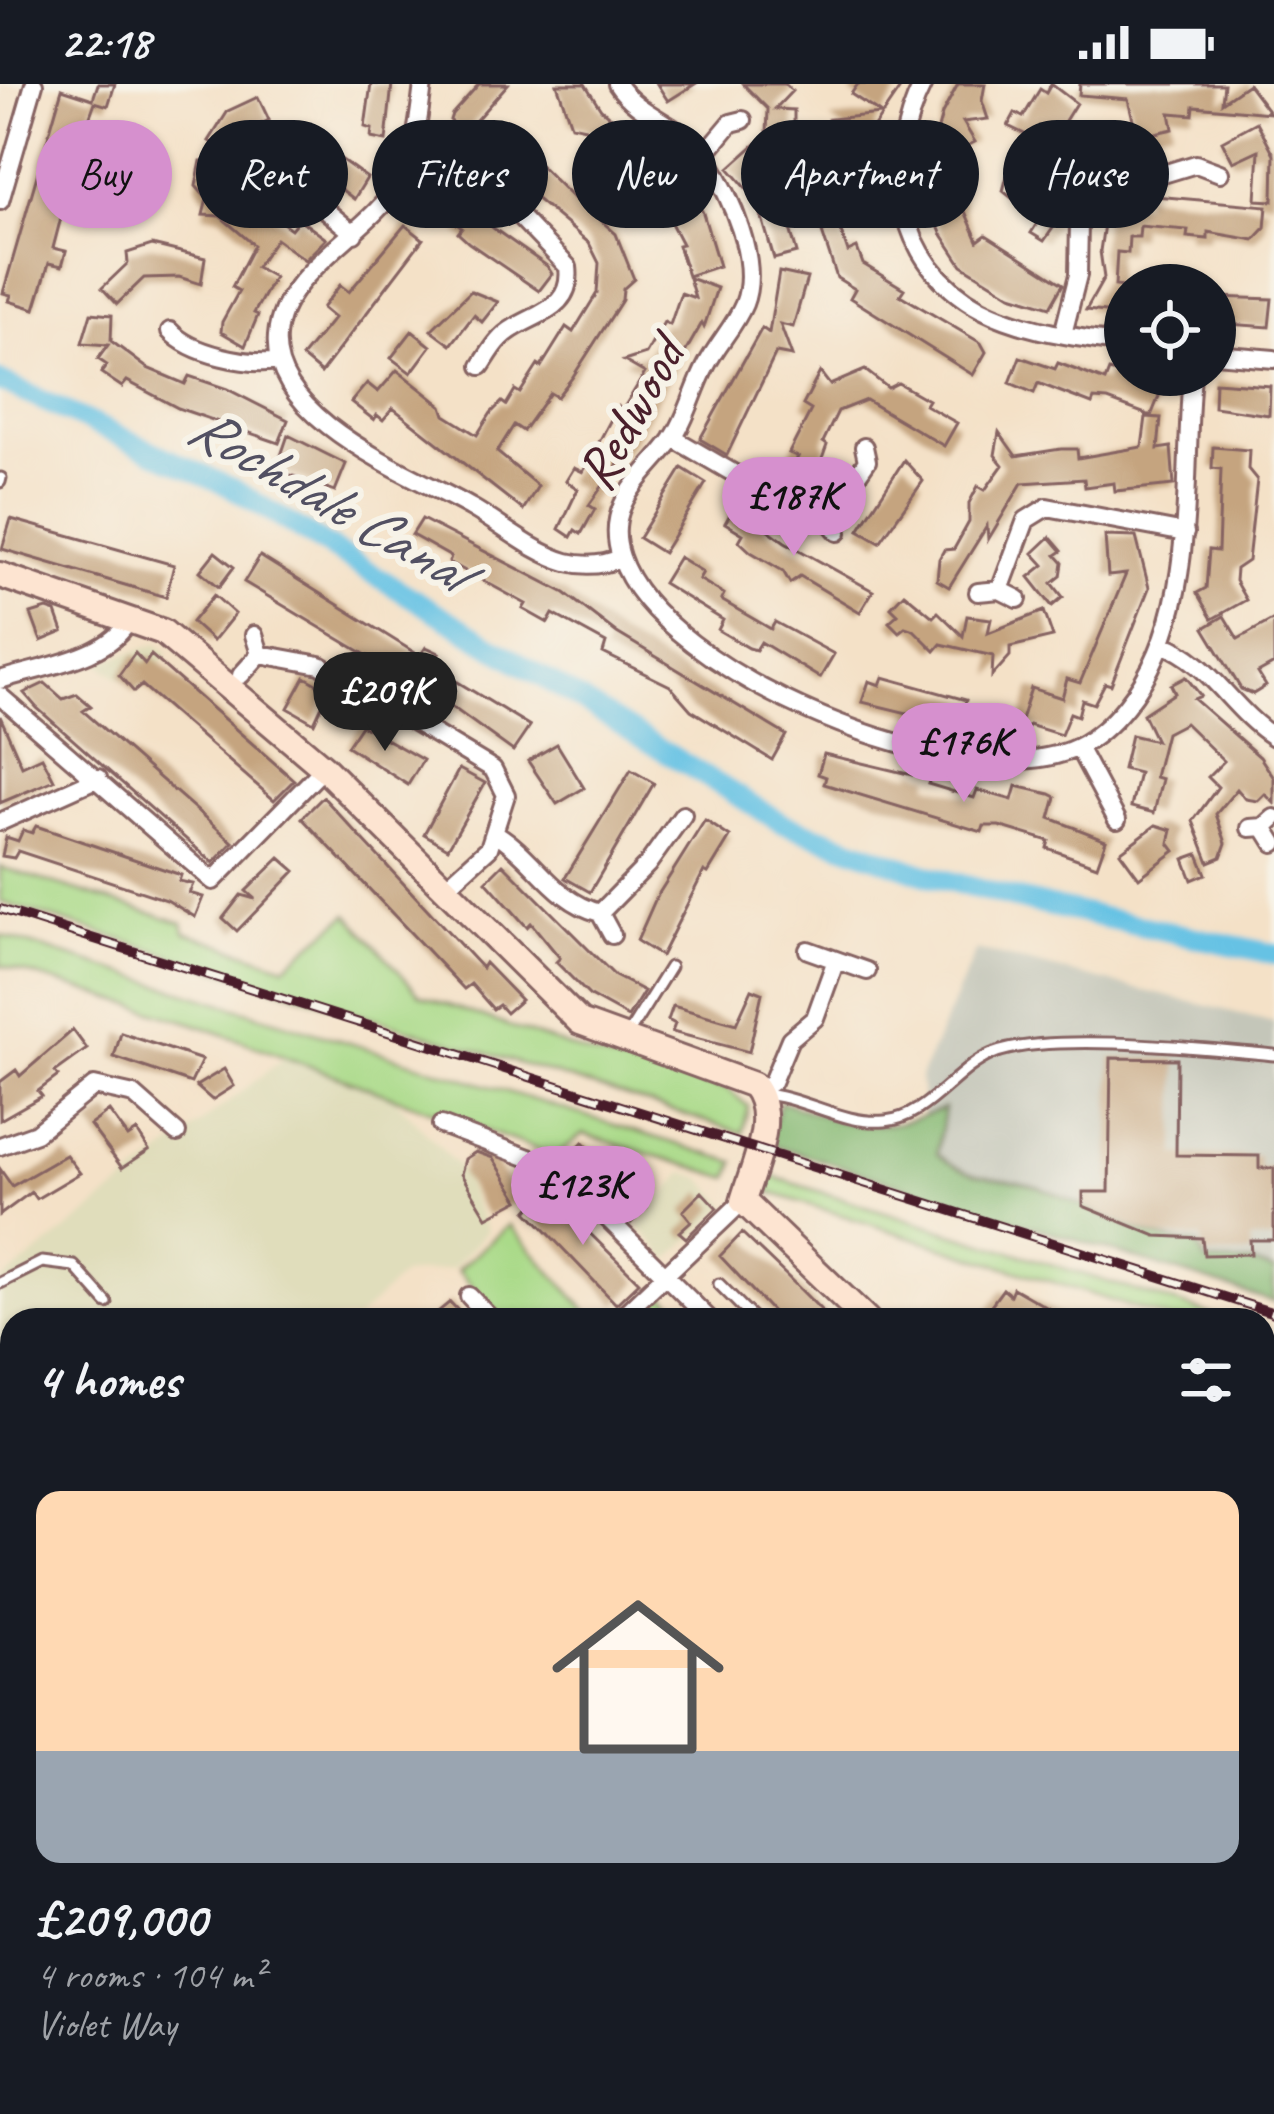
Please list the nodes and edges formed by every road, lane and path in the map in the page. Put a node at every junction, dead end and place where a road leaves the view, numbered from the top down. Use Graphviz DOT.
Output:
graph roads {
  1 [pos="34,84"];
  2 [pos="423,84"];
  3 [pos="617,84"];
  4 [pos="923,84"];
  5 [pos="730,117"];
  6 [pos="418,120"];
  7 [pos="657,120"];
  8 [pos="717,136"];
  9 [pos="1199,141"];
  10 [pos="1196,164"];
  11 [pos="1169,172"];
  12 [pos="1220,173"];
  13 [pos="717,182"];
  14 [pos="0,201"];
  15 [pos="372,214"];
  16 [pos="347,228"];
  17 [pos="531,228"];
  18 [pos="1079,228"];
  19 [pos="354,234"];
  20 [pos="170,332"];
  21 [pos="1063,334"];
  22 [pos="1104,341"];
  23 [pos="1236,356"];
  24 [pos="1274,359"];
  25 [pos="279,362"];
  26 [pos="481,366"];
  27 [pos="1191,396"];
  28 [pos="673,438"];
  29 [pos="864,447"];
  30 [pos="1185,533"];
  31 [pos="621,558"];
  32 [pos="0,575"];
  33 [pos="1000,590"];
  34 [pos="979,592"];
  35 [pos="1018,599"];
  36 [pos="130,618"];
  37 [pos="254,634"];
  38 [pos="1162,644"];
  39 [pos="260,654"];
  40 [pos="242,675"];
  41 [pos="0,680"];
  42 [pos="0,696"];
  43 [pos="1274,737"];
  44 [pos="1078,747"];
  45 [pos="324,768"];
  46 [pos="98,778"];
  47 [pos="1103,794"];
  48 [pos="1085,804"];
  49 [pos="683,815"];
  50 [pos="1118,820"];
  51 [pos="0,822"];
  52 [pos="496,834"];
  53 [pos="445,888"];
  54 [pos="600,913"];
  55 [pos="612,935"];
  56 [pos="808,950"];
  57 [pos="836,960"];
  58 [pos="670,968"];
  59 [pos="867,971"];
  60 [pos="623,1041"];
  61 [pos="1274,1055"];
  62 [pos="760,1093"];
  63 [pos="441,1125"];
  64 [pos="177,1133"];
  65 [pos="0,1146"];
  66 [pos="743,1201"];
  67 [pos="665,1275"];
  68 [pos="0,1282"];
  69 [pos="719,1284"];
  70 [pos="469,1296"];
  71 [pos="107,1304"];
  72 [pos="480,1308"];
  73 [pos="631,1308"];
  74 [pos="698,1308"];
  75 [pos="743,1308"];
  76 [pos="854,1308"];
  1 -- 14 [label="street"];
  2 -- 6 [label="street"];
  3 -- 7 [label="street"];
  4 -- 21 [label="street"];
  5 -- 8 [label="street"];
  9 -- 10 [label="street"];
  10 -- 11 [label="street"];
  10 -- 12 [label="street"];
  13 -- 28 [label="street, Redwood"];
  15 -- 19 [label="street"];
  16 -- 19 [label="street"];
  17 -- 26 [label="street"];
  18 -- 21 [label="street"];
  19 -- 25 [label="street"];
  20 -- 25 [label="street"];
  21 -- 22 [label="street"];
  23 -- 24 [label="street"];
  25 -- 31 [label="street"];
  27 -- 30 [label="street"];
  28 -- 29 [label="street"];
  28 -- 31 [label="street, Redwood"];
  30 -- 33 [label="street"];
  30 -- 38 [label="street"];
  31 -- 44 [label="street, Redwood"];
  32 -- 36 [label="street"];
  33 -- 34 [label="street"];
  33 -- 35 [label="street"];
  36 -- 41 [label="street"];
  36 -- 45 [label="street"];
  37 -- 39 [label="street"];
  38 -- 43 [label="street"];
  38 -- 44 [label="street"];
  39 -- 40 [label="street"];
  39 -- 52 [label="street"];
  42 -- 46 [label="street"];
  44 -- 47 [label="street"];
  45 -- 46 [label="street"];
  45 -- 53 [label="street"];
  46 -- 51 [label="street"];
  47 -- 48 [label="street"];
  47 -- 50 [label="street"];
  49 -- 54 [label="street"];
  52 -- 53 [label="street"];
  52 -- 54 [label="street"];
  53 -- 60 [label="street"];
  54 -- 55 [label="street"];
  56 -- 57 [label="street"];
  57 -- 59 [label="street"];
  57 -- 62 [label="street"];
  58 -- 60 [label="lane"];
  60 -- 62 [label="street"];
  61 -- 62 [label="lane"];
  62 -- 66 [label="street"];
  63 -- 67 [label="street"];
  64 -- 65 [label="street"];
  66 -- 67 [label="street"];
  66 -- 76 [label="street"];
  67 -- 73 [label="street"];
  67 -- 74 [label="street"];
  68 -- 71 [label="lane"];
  69 -- 75 [label="lane"];
  70 -- 72 [label="street"];
}
